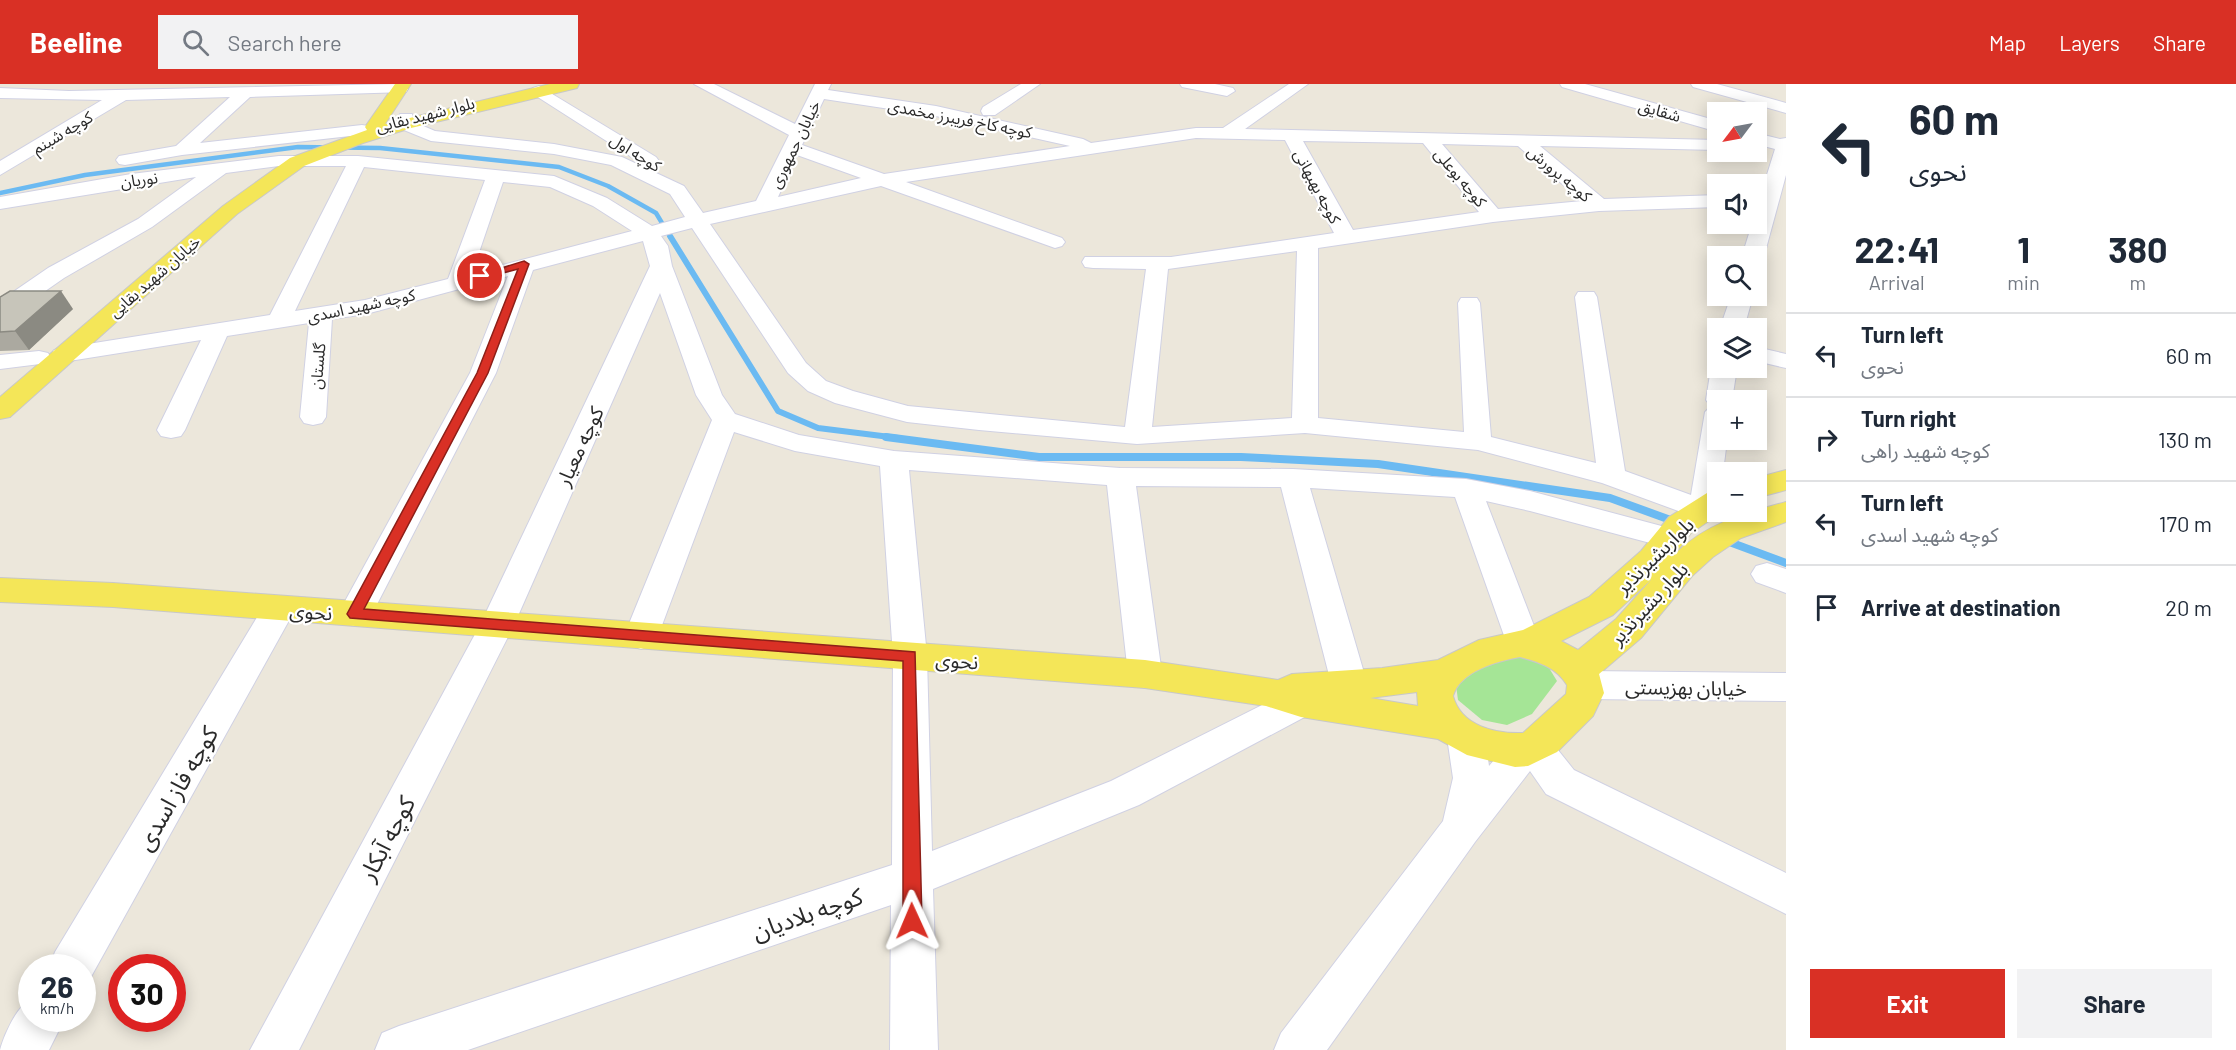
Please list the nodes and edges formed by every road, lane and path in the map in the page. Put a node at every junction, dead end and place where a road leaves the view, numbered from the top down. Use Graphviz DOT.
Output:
graph roads {
  1 [pos="28,84"];
  2 [pos="192,84"];
  3 [pos="422,84"];
  4 [pos="571,84"];
  5 [pos="702,84"];
  6 [pos="1032,84"];
  7 [pos="1188,84"];
  8 [pos="1300,84"];
  9 [pos="1568,84"];
  10 [pos="1699,84"];
  11 [pos="401,86"];
  12 [pos="320,87"];
  13 [pos="543,88"];
  14 [pos="821,88"];
  15 [pos="1227,91"];
  16 [pos="246,92"];
  17 [pos="3,94"];
  18 [pos="123,94"];
  19 [pos="178,94"];
  20 [pos="304,107"];
  21 [pos="1786,108"];
  22 [pos="989,111"];
  23 [pos="405,121"];
  24 [pos="291,123"];
  25 [pos="1707,124"];
  26 [pos="367,131"];
  27 [pos="1229,132"];
  28 [pos="1291,135"];
  29 [pos="1428,138"];
  30 [pos="796,140"];
  31 [pos="1522,140"];
  32 [pos="1767,141"];
  33 [pos="1707,145"];
  34 [pos="1786,145"];
  35 [pos="1767,146"];
  36 [pos="1099,148"];
  37 [pos="182,150"];
  38 [pos="292,154"];
  39 [pos="358,161"];
  40 [pos="102,164"];
  41 [pos="223,168"];
  42 [pos="0,169"];
  43 [pos="496,176"];
  44 [pos="23,178"];
  45 [pos="880,180"];
  46 [pos="0,182"];
  47 [pos="1767,190"];
  48 [pos="1707,201"];
  49 [pos="0,202"];
  50 [pos="705,205"];
  51 [pos="764,205"];
  52 [pos="1599,205"];
  53 [pos="1493,216"];
  54 [pos="651,233"];
  55 [pos="1346,237"];
  56 [pos="1055,242"];
  57 [pos="1308,243"];
  58 [pos="1093,262"];
  59 [pos="1158,263"];
  60 [pos="524,264"];
  61 [pos="661,266"];
  62 [pos="459,282"];
  63 [pos="1586,297"];
  64 [pos="1469,303"];
  65 [pos="0,312"];
  66 [pos="321,315"];
  67 [pos="279,321"];
  68 [pos="217,331"];
  69 [pos="51,356"];
  70 [pos="1767,357"];
  71 [pos="1786,361"];
  72 [pos="0,362"];
  73 [pos="0,392"];
  74 [pos="0,411"];
  75 [pos="313,417"];
  76 [pos="725,420"];
  77 [pos="1305,425"];
  78 [pos="171,430"];
  79 [pos="1137,436"];
  80 [pos="1478,441"];
  81 [pos="894,460"];
  82 [pos="1612,476"];
  83 [pos="1120,477"];
  84 [pos="1293,478"];
  85 [pos="1786,480"];
  86 [pos="1767,485"];
  87 [pos="1466,488"];
  88 [pos="1707,504"];
  89 [pos="1707,507"];
  90 [pos="1786,512"];
  91 [pos="1669,538"];
  92 [pos="0,590"];
  93 [pos="280,608"];
  94 [pos="355,614"];
  95 [pos="1572,620"];
  96 [pos="497,625"];
  97 [pos="641,636"];
  98 [pos="1526,644"];
  99 [pos="1611,644"];
  100 [pos="910,656"];
  101 [pos="1145,674"];
  102 [pos="1442,674"];
  103 [pos="1582,677"];
  104 [pos="1349,683"];
  105 [pos="1777,694"];
  106 [pos="1284,697"];
  107 [pos="1455,730"];
  108 [pos="1529,748"];
  109 [pos="1461,829"];
  110 [pos="912,878"];
  111 [pos="1786,894"];
  112 [pos="79,954"];
  113 [pos="34,1032"];
  114 [pos="23,1050"];
  115 [pos="274,1050"];
  116 [pos="399,1050"];
  117 [pos="914,1050"];
  118 [pos="1298,1050"];
  1 -- 17 [label="street"];
  2 -- 19 [label="street"];
  3 -- 23 [label="main road"];
  4 -- 13 [label="main road, بلوار شهید بقایی"];
  5 -- 30 [label="street"];
  6 -- 22 [label="street"];
  7 -- 15 [label="street"];
  8 -- 27 [label="street"];
  9 -- 25 [label="street, شقایق"];
  10 -- 21 [label="street"];
  11 -- 12 [label="street"];
  11 -- 26 [label="main road"];
  12 -- 16 [label="street"];
  12 -- 20 [label="street"];
  13 -- 23 [label="main road, بلوار شهید بقایی"];
  13 -- 50 [label="street, کوچه اول"];
  14 -- 30 [label="street, خیابان جمهوری"];
  14 -- 36 [label="street, کوچه کاخ فریبرز مخمدی"];
  16 -- 19 [label="street"];
  16 -- 37 [label="street"];
  17 -- 18 [label="street"];
  18 -- 19 [label="street"];
  18 -- 42 [label="street, کوچه شبنم"];
  23 -- 26 [label="main road, بلوار شهید بقایی"];
  23 -- 50 [label="street"];
  24 -- 38 [label="street"];
  26 -- 38 [label="main road"];
  26 -- 38 [label="street"];
  26 -- 38 [label="main road, بلوار شهید بقایی"];
  27 -- 28 [label="street, کوچه شهید اسدی"];
  27 -- 36 [label="street, کوچه شهید اسدی"];
  28 -- 29 [label="street, کوچه شهید اسدی"];
  28 -- 55 [label="street, کوچه بهبهانی"];
  29 -- 31 [label="street, کوچه شهید اسدی"];
  29 -- 53 [label="street, کوچه بوعلی"];
  30 -- 45 [label="street"];
  30 -- 51 [label="street, خیابان جمهوری"];
  31 -- 33 [label="street, کوچه شهید اسدی"];
  31 -- 52 [label="street, کوچه پرورش"];
  32 -- 34 [label="street"];
  34 -- 35 [label="street"];
  34 -- 47 [label="street"];
  36 -- 45 [label="street, کوچه شهید اسدی"];
  37 -- 38 [label="street"];
  37 -- 40 [label="street"];
  38 -- 39 [label="street"];
  38 -- 41 [label="street, نوریان"];
  38 -- 69 [label="main road, خیابان شهید بقایی"];
  39 -- 43 [label="street"];
  39 -- 67 [label="street"];
  41 -- 49 [label="street, نوریان"];
  41 -- 65 [label="street"];
  43 -- 54 [label="street"];
  43 -- 62 [label="street"];
  44 -- 46 [label="street"];
  45 -- 51 [label="street, کوچه شهید اسدی"];
  45 -- 56 [label="street"];
  48 -- 52 [label="street"];
  50 -- 51 [label="street, کوچه شهید اسدی"];
  50 -- 54 [label="street, کوچه شهید اسدی"];
  50 -- 79 [label="street"];
  52 -- 53 [label="street"];
  53 -- 55 [label="street"];
  54 -- 60 [label="street, کوچه شهید اسدی"];
  54 -- 61 [label="street"];
  55 -- 57 [label="street"];
  57 -- 59 [label="street"];
  57 -- 77 [label="street"];
  58 -- 59 [label="street"];
  59 -- 79 [label="street"];
  60 -- 62 [label="street, کوچه شهید اسدی"];
  60 -- 94 [label="street"];
  61 -- 76 [label="street"];
  61 -- 96 [label="street, کوچه معیار"];
  62 -- 66 [label="street, کوچه شهید اسدی"];
  63 -- 82 [label="street"];
  64 -- 80 [label="street"];
  66 -- 67 [label="street, کوچه شهید اسدی"];
  66 -- 75 [label="street, گلستان"];
  67 -- 68 [label="street, کوچه شهید اسدی"];
  68 -- 69 [label="street, کوچه شهید اسدی"];
  68 -- 78 [label="street"];
  69 -- 72 [label="street, کوچه شهید اسدی"];
  69 -- 73 [label="main road, خیابان شهید بقایی"];
  69 -- 74 [label="main road, خیابان شهید بقایی"];
  70 -- 71 [label="street"];
  76 -- 81 [label="street"];
  76 -- 97 [label="street"];
  77 -- 79 [label="street"];
  77 -- 80 [label="street"];
  80 -- 82 [label="street"];
  81 -- 83 [label="street"];
  81 -- 100 [label="street"];
  82 -- 88 [label="street"];
  83 -- 84 [label="street"];
  83 -- 101 [label="street"];
  84 -- 87 [label="street"];
  84 -- 104 [label="street"];
  85 -- 86 [label="main road"];
  87 -- 91 [label="street"];
  87 -- 98 [label="street"];
  89 -- 91 [label="main road, بلواربشیرنذیر"];
  90 -- 99 [label="main road, بلوار بشیرنذیر"];
  91 -- 95 [label="main road, بلواربشیرنذیر"];
  92 -- 93 [label="main road, نحوی"];
  93 -- 94 [label="main road, نحوی"];
  93 -- 112 [label="street, کوچه فاز اسدی"];
  94 -- 96 [label="main road, نحوی"];
  95 -- 98 [label="main road, بلواربشیرنذیر"];
  95 -- 99 [label="main road"];
  96 -- 97 [label="main road, نحوی"];
  96 -- 115 [label="street, کوچه آبکار"];
  97 -- 100 [label="main road, نحوی"];
  98 -- 102 [label="main road"];
  98 -- 103 [label="main road"];
  99 -- 103 [label="main road, بلوار بشیرنذیر"];
  100 -- 101 [label="main road, نحوی"];
  100 -- 110 [label="street"];
  101 -- 106 [label="main road, نحوی"];
  102 -- 104 [label="main road"];
  102 -- 107 [label="main road"];
  103 -- 105 [label="street, خیابان بهزیستی"];
  103 -- 108 [label="main road"];
  104 -- 106 [label="main road"];
  106 -- 107 [label="main road"];
  106 -- 110 [label="street, کوچه بلادیان"];
  107 -- 108 [label="main road"];
  107 -- 109 [label="street"];
  108 -- 109 [label="street"];
  108 -- 111 [label="street"];
  109 -- 118 [label="street"];
  110 -- 116 [label="street, کوچه بلادیان"];
  110 -- 117 [label="street"];
  113 -- 114 [label="street"];
}
